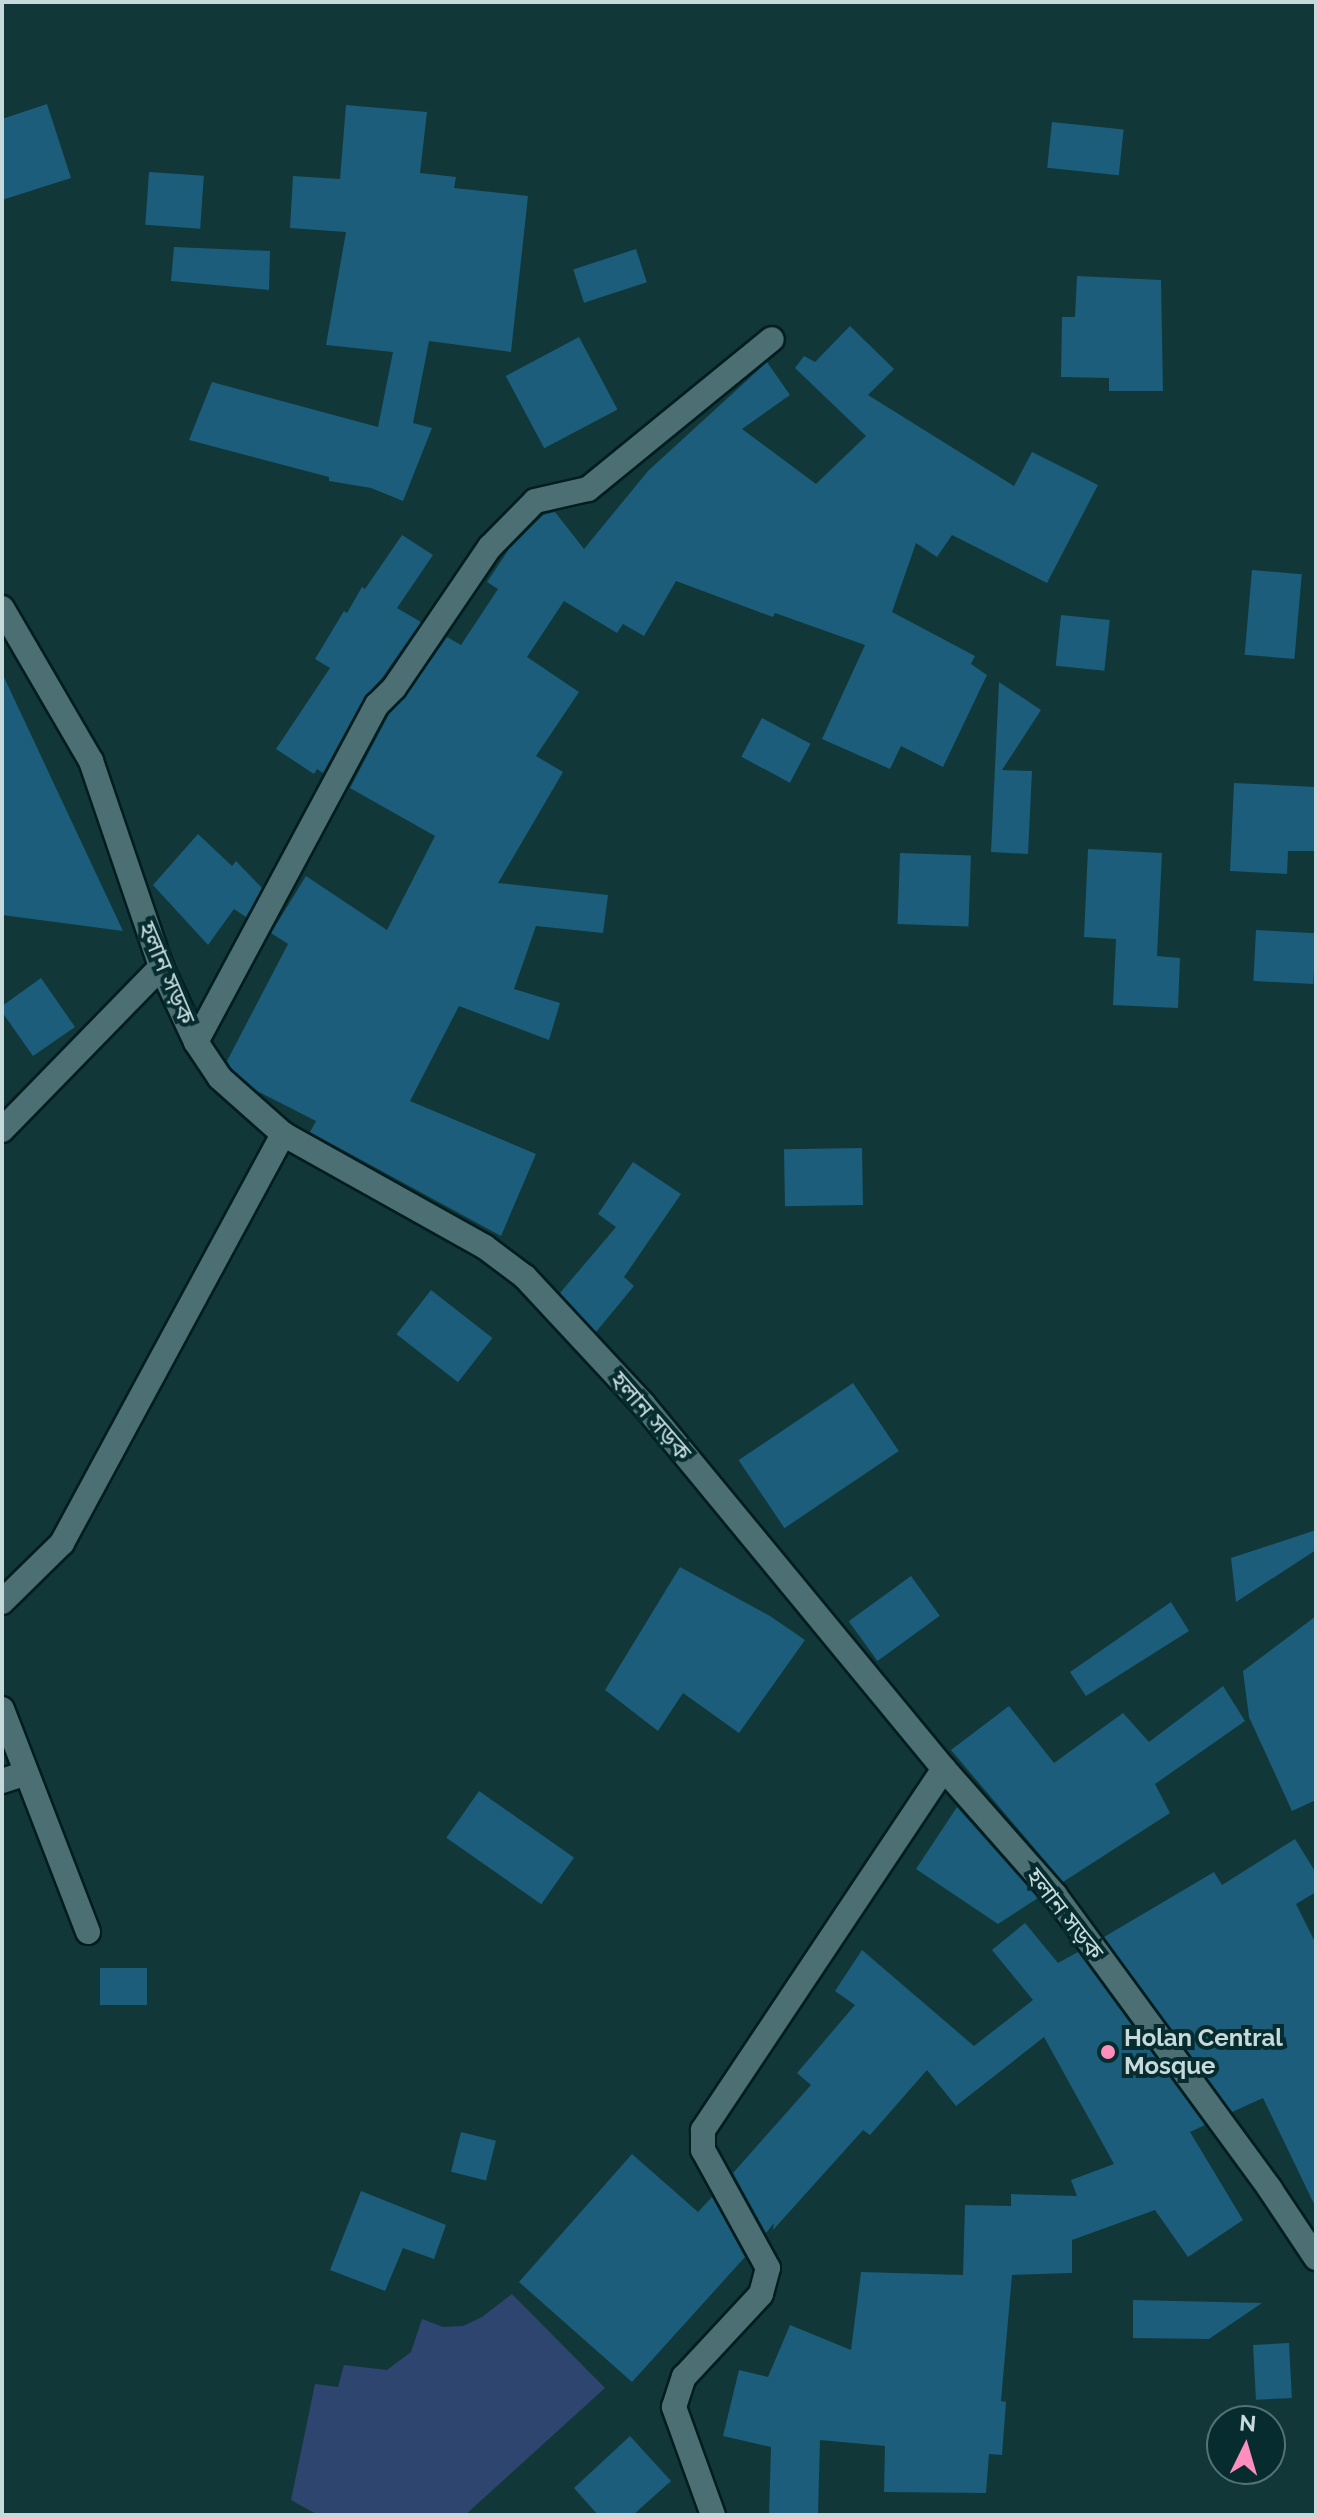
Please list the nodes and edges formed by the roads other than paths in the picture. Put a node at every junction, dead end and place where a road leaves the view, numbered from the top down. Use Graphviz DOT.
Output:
graph roads {
  1 [pos="772,339"];
  2 [pos="2,608"];
  3 [pos="161,967"];
  4 [pos="196,1042"];
  5 [pos="2,1130"];
  6 [pos="283,1134"];
  7 [pos="2,1602"];
  8 [pos="2,1709"];
  9 [pos="944,1769"];
  10 [pos="26,1773"];
  11 [pos="2,1781"];
  12 [pos="88,1932"];
  13 [pos="1316,2258"];
  14 [pos="713,2515"];
  1 -- 4 [label="street"];
  2 -- 3 [label="street, হলান সড়ক"];
  3 -- 4 [label="street, হলান সড়ক"];
  3 -- 5 [label="street"];
  4 -- 6 [label="street, হলান সড়ক"];
  6 -- 7 [label="street"];
  6 -- 9 [label="street, হলান সড়ক"];
  8 -- 10 [label="street"];
  9 -- 13 [label="street, হলান সড়ক"];
  9 -- 14 [label="street"];
  10 -- 11 [label="street"];
  10 -- 12 [label="street"];
}
